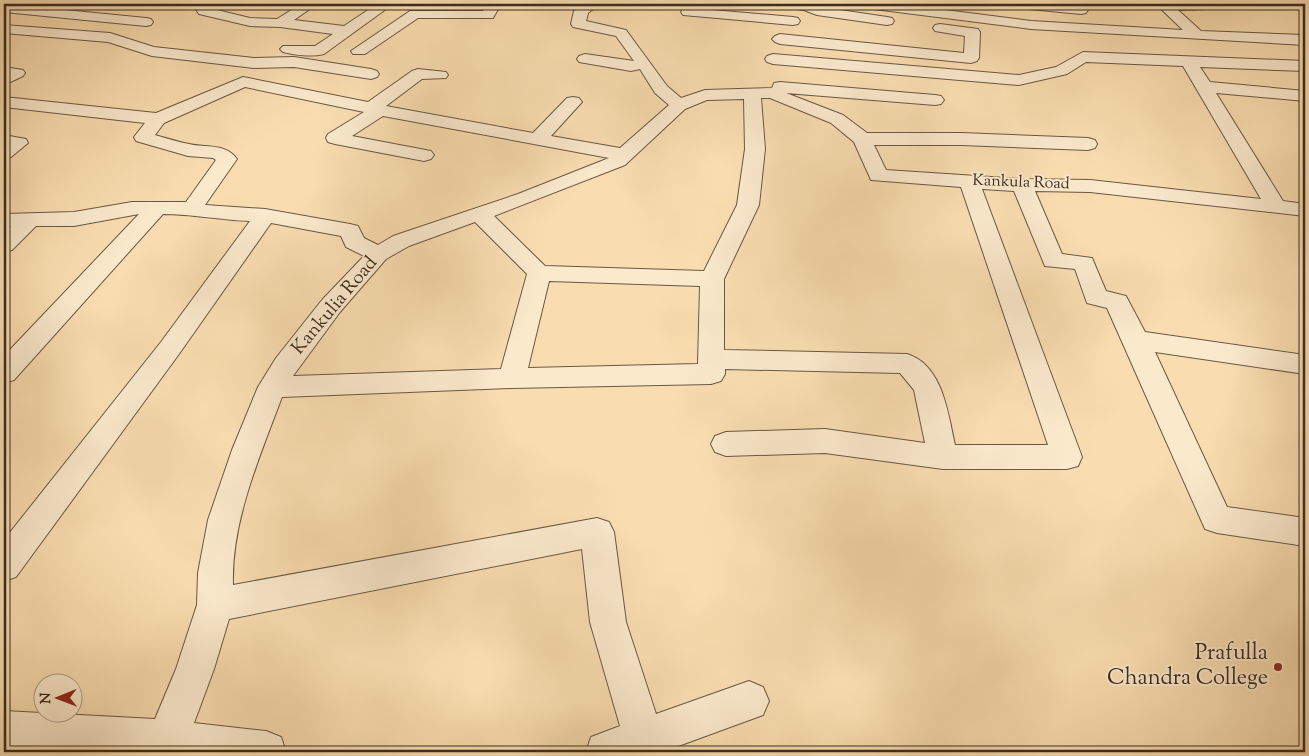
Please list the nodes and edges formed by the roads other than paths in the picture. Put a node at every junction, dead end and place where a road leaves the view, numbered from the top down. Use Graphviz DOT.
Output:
graph roads {
  1 [pos="200,4"];
  2 [pos="310,4"];
  3 [pos="386,4"];
  4 [pos="494,4"];
  5 [pos="593,4"];
  6 [pos="786,4"];
  7 [pos="866,4"];
  8 [pos="1019,4"];
  9 [pos="1025,4"];
  10 [pos="808,5"];
  11 [pos="1200,6"];
  12 [pos="914,7"];
  13 [pos="4,8"];
  14 [pos="432,9"];
  15 [pos="688,12"];
  16 [pos="1095,12"];
  17 [pos="793,21"];
  18 [pos="146,22"];
  19 [pos="280,23"];
  20 [pos="1031,25"];
  21 [pos="4,29"];
  22 [pos="347,31"];
  23 [pos="1197,35"];
  24 [pos="780,39"];
  25 [pos="1305,40"];
  26 [pos="359,51"];
  27 [pos="585,58"];
  28 [pos="773,60"];
  29 [pos="1189,62"];
  30 [pos="254,63"];
  31 [pos="645,64"];
  32 [pos="1305,66"];
  33 [pos="4,72"];
  34 [pos="371,74"];
  35 [pos="440,75"];
  36 [pos="4,80"];
  37 [pos="243,82"];
  38 [pos="1204,86"];
  39 [pos="766,91"];
  40 [pos="1305,96"];
  41 [pos="935,100"];
  42 [pos="4,102"];
  43 [pos="573,102"];
  44 [pos="679,105"];
  45 [pos="375,109"];
  46 [pos="158,119"];
  47 [pos="538,139"];
  48 [pos="862,139"];
  49 [pos="4,141"];
  50 [pos="1088,144"];
  51 [pos="4,152"];
  52 [pos="424,155"];
  53 [pos="625,155"];
  54 [pos="969,182"];
  55 [pos="1022,185"];
  56 [pos="1276,207"];
  57 [pos="157,208"];
  58 [pos="192,208"];
  59 [pos="1305,210"];
  60 [pos="480,214"];
  61 [pos="266,215"];
  62 [pos="4,220"];
  63 [pos="30,220"];
  64 [pos="4,245"];
  65 [pos="378,254"];
  66 [pos="539,274"];
  67 [pos="712,279"];
  68 [pos="1136,340"];
  69 [pos="711,359"];
  70 [pos="1305,364"];
  71 [pos="4,373"];
  72 [pos="512,378"];
  73 [pos="272,387"];
  74 [pos="726,444"];
  75 [pos="943,456"];
  76 [pos="1305,532"];
  77 [pos="4,566"];
  78 [pos="215,605"];
  79 [pos="749,701"];
  80 [pos="4,731"];
  81 [pos="644,738"];
  82 [pos="163,746"];
  83 [pos="266,752"];
  84 [pos="606,752"];
  1 -- 19 [label="street"];
  2 -- 19 [label="street"];
  3 -- 22 [label="street"];
  4 -- 14 [label="street"];
  5 -- 31 [label="street"];
  6 -- 10 [label="street"];
  7 -- 12 [label="street"];
  8 -- 9 [label="street"];
  9 -- 16 [label="street"];
  9 -- 20 [label="street"];
  10 -- 17 [label="street"];
  10 -- 24 [label="street"];
  11 -- 23 [label="street"];
  12 -- 20 [label="street"];
  13 -- 18 [label="street"];
  14 -- 26 [label="street"];
  15 -- 17 [label="street"];
  17 -- 24 [label="street"];
  19 -- 22 [label="street"];
  20 -- 23 [label="street"];
  21 -- 30 [label="street"];
  22 -- 30 [label="street"];
  23 -- 25 [label="street"];
  24 -- 28 [label="street"];
  27 -- 31 [label="street"];
  28 -- 29 [label="street"];
  28 -- 39 [label="street"];
  29 -- 32 [label="street"];
  29 -- 38 [label="street"];
  30 -- 34 [label="street"];
  30 -- 37 [label="street"];
  31 -- 44 [label="street"];
  33 -- 36 [label="street"];
  35 -- 45 [label="street"];
  37 -- 45 [label="street"];
  37 -- 46 [label="street"];
  38 -- 40 [label="street"];
  38 -- 56 [label="street"];
  39 -- 41 [label="street, Kankulia Road"];
  39 -- 44 [label="street, Kankulia Road"];
  39 -- 48 [label="street, Kankula Road"];
  39 -- 67 [label="street"];
  42 -- 46 [label="street"];
  43 -- 47 [label="street"];
  44 -- 53 [label="street, Kankulia Road"];
  45 -- 47 [label="street"];
  45 -- 52 [label="street"];
  46 -- 58 [label="street"];
  47 -- 53 [label="street"];
  48 -- 50 [label="street"];
  48 -- 54 [label="street, Kankula Road"];
  49 -- 51 [label="street"];
  53 -- 60 [label="street, Kankulia Road"];
  54 -- 55 [label="street, Kankula Road"];
  54 -- 75 [label="street"];
  55 -- 56 [label="street, Kankula Road"];
  55 -- 68 [label="street"];
  56 -- 59 [label="street, Kankula Road"];
  57 -- 58 [label="street"];
  57 -- 63 [label="street"];
  57 -- 71 [label="street"];
  58 -- 61 [label="street"];
  60 -- 65 [label="street, Kankulia Road"];
  60 -- 66 [label="street"];
  61 -- 65 [label="street"];
  61 -- 77 [label="street"];
  62 -- 63 [label="street"];
  63 -- 64 [label="street"];
  65 -- 73 [label="street, Kankulia Road"];
  66 -- 67 [label="street"];
  66 -- 72 [label="street"];
  67 -- 69 [label="street"];
  68 -- 70 [label="street"];
  68 -- 76 [label="street"];
  69 -- 72 [label="street"];
  69 -- 75 [label="street"];
  72 -- 73 [label="street"];
  73 -- 78 [label="street, Kankulia Road"];
  74 -- 75 [label="street"];
  78 -- 81 [label="street"];
  78 -- 82 [label="street, Kankulia Road"];
  79 -- 81 [label="street"];
  80 -- 82 [label="street"];
  81 -- 84 [label="street"];
  82 -- 83 [label="street"];
}
